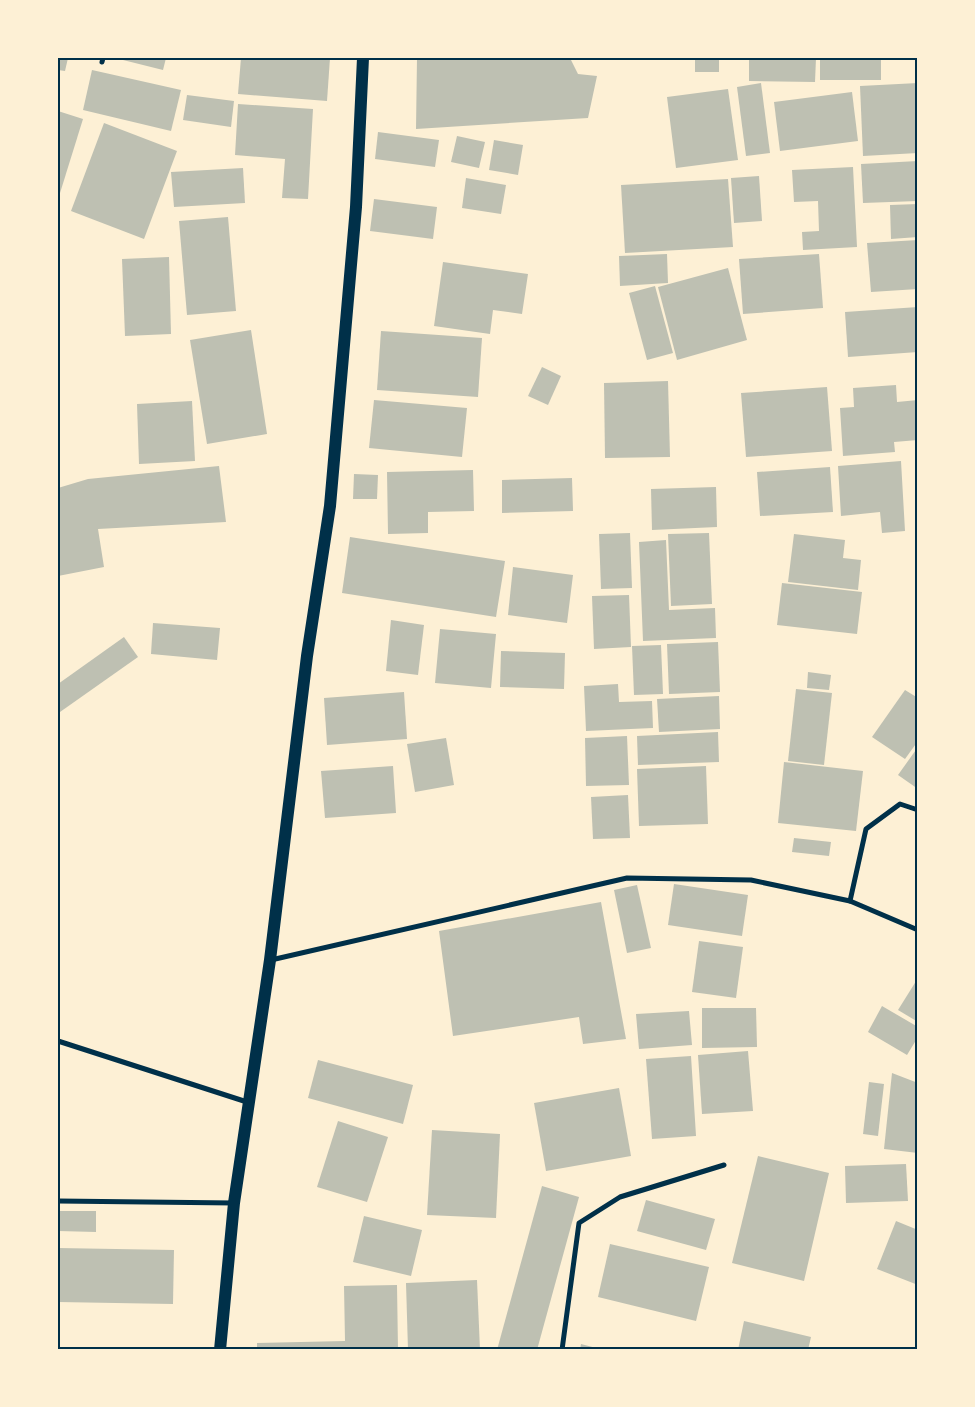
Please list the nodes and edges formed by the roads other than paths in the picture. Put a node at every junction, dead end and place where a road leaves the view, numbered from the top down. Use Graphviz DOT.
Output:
graph roads {
  1 [pos="362,58"];
  2 [pos="918,810"];
  3 [pos="850,901"];
  4 [pos="918,930"];
  5 [pos="270,960"];
  6 [pos="58,1041"];
  7 [pos="249,1103"];
  8 [pos="724,1165"];
  9 [pos="58,1201"];
  10 [pos="234,1203"];
  11 [pos="220,1350"];
  12 [pos="562,1350"];
  1 -- 5 [label="main road"];
  2 -- 3 [label="street"];
  3 -- 4 [label="street"];
  3 -- 5 [label="street"];
  5 -- 7 [label="main road"];
  6 -- 7 [label="street"];
  7 -- 10 [label="main road"];
  8 -- 12 [label="street"];
  9 -- 10 [label="street"];
  10 -- 11 [label="main road"];
}
